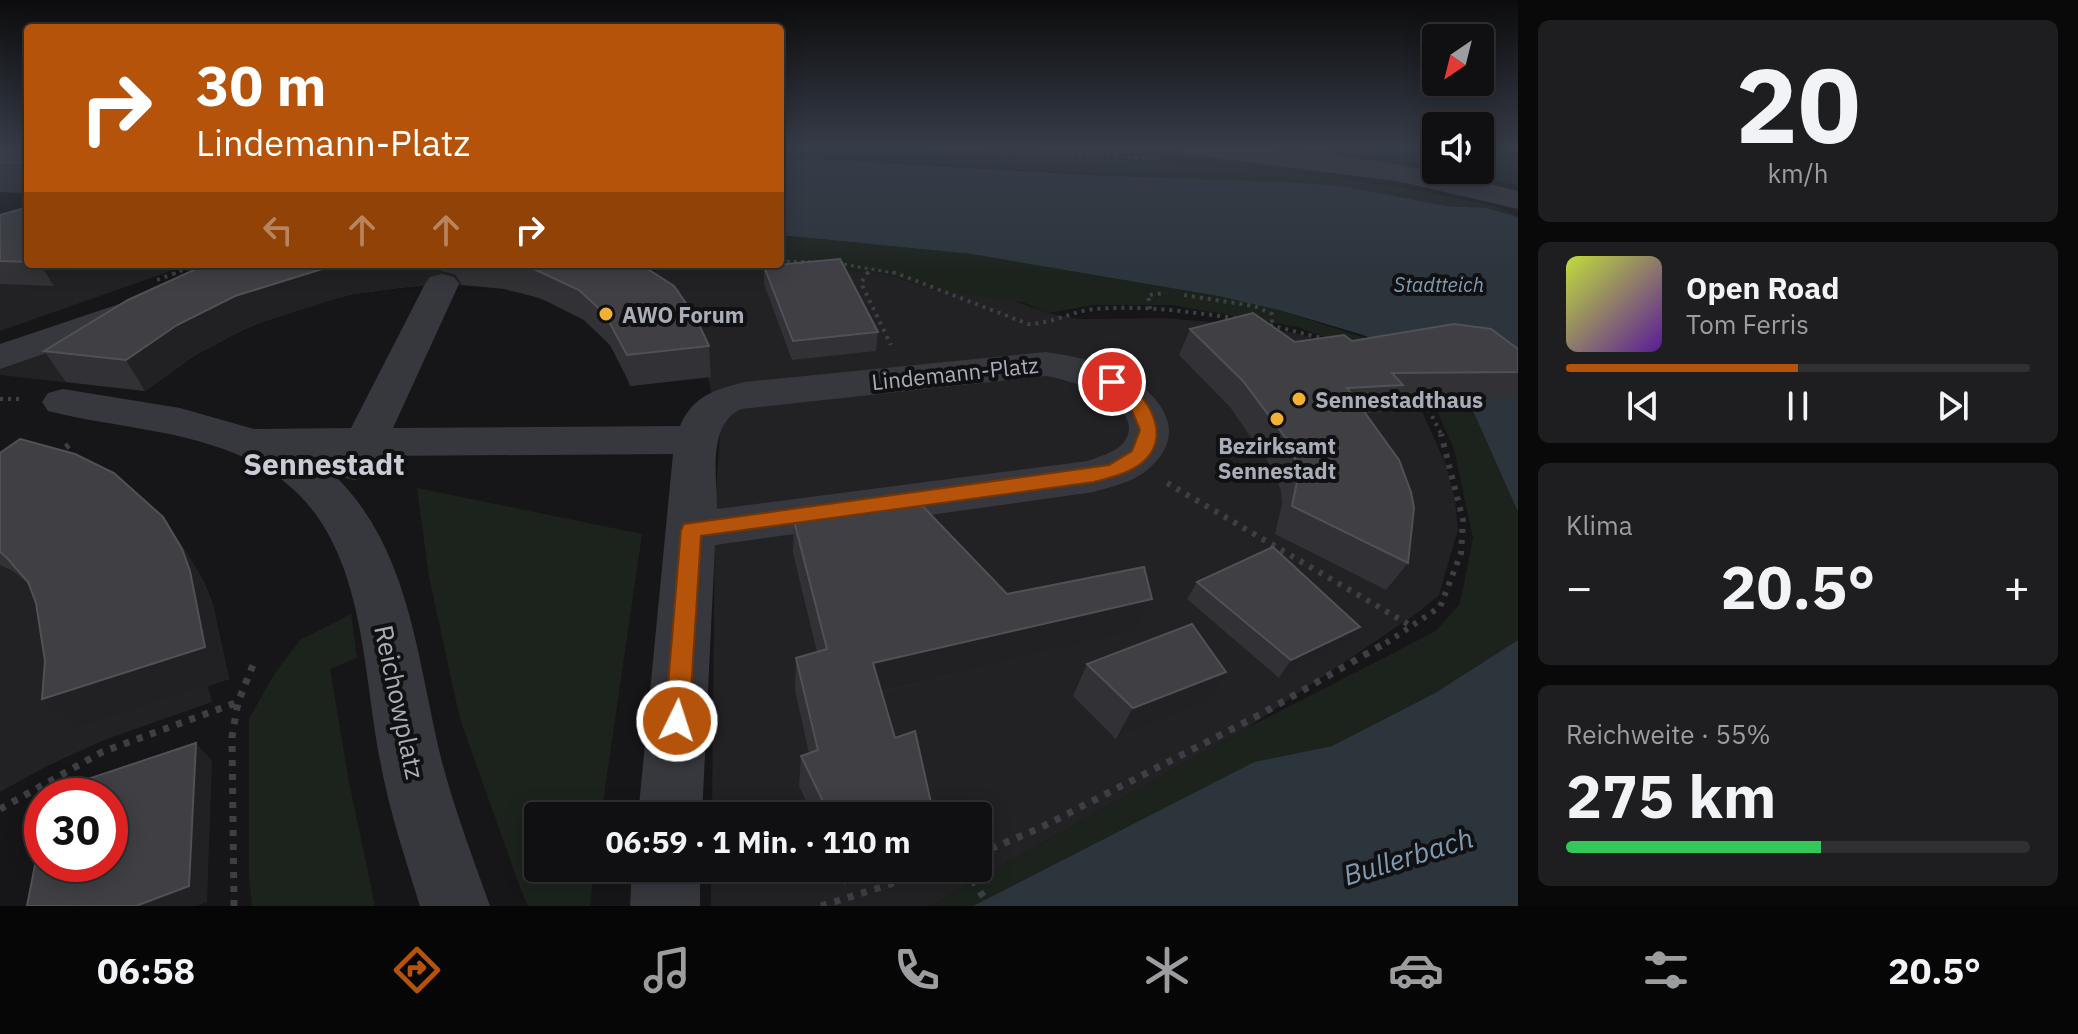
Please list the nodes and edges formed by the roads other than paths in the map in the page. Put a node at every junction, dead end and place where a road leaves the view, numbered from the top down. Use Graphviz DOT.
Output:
graph roads {
  1 [pos="1475,189"];
  2 [pos="1518,200"];
  3 [pos="442,284"];
  4 [pos="170,297"];
  5 [pos="0,357"];
  6 [pos="63,402"];
  7 [pos="698,440"];
  8 [pos="365,442"];
  9 [pos="249,443"];
  10 [pos="336,503"];
  11 [pos="691,530"];
  12 [pos="671,802"];
  13 [pos="666,882"];
  14 [pos="455,906"];
  15 [pos="665,906"];
  1 -- 2 [label="street"];
  3 -- 8 [label="street"];
  4 -- 5 [label="street"];
  6 -- 9 [label="street, Reichowplatz"];
  7 -- 8 [label="street, Reichowplatz"];
  7 -- 11 [label="street, Lindemann-Platz"];
  7 -- 11 [label="street, Lindemann-Platz"];
  8 -- 9 [label="street, Reichowplatz"];
  8 -- 10 [label="street"];
  9 -- 10 [label="street, Reichowplatz"];
  10 -- 14 [label="street, Reichowplatz"];
  11 -- 12 [label="street, Lindemann-Platz"];
  13 -- 15 [label="street"];
}
